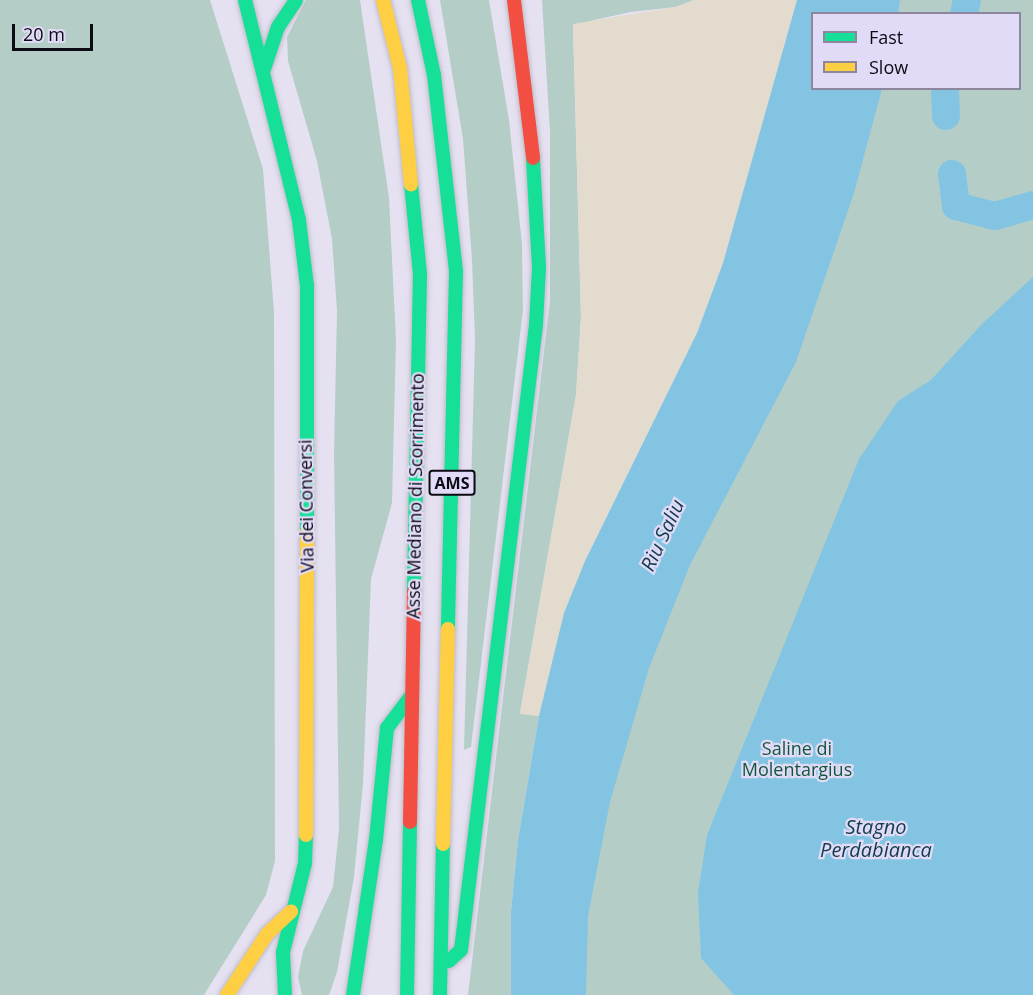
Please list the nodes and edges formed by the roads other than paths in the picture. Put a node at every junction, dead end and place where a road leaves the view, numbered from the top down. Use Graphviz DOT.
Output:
graph roads {
  1 [pos="245,0"];
  2 [pos="296,0"];
  3 [pos="383,0"];
  4 [pos="418,0"];
  5 [pos="514,0"];
  6 [pos="264,69"];
  7 [pos="411,696"];
  8 [pos="291,912"];
  9 [pos="441,968"];
  10 [pos="227,995"];
  11 [pos="285,995"];
  12 [pos="353,995"];
  13 [pos="407,995"];
  14 [pos="440,995"];
  1 -- 6 [label="main road, Via dei Conversi"];
  2 -- 6 [label="main road"];
  3 -- 7 [label="main road, Asse Mediano di Scorrimento / AMS"];
  4 -- 9 [label="main road, Asse Mediano di Scorrimento / AMS"];
  5 -- 9 [label="main road"];
  6 -- 8 [label="main road, Via dei Conversi"];
  7 -- 12 [label="main road"];
  7 -- 13 [label="main road, Asse Mediano di Scorrimento / AMS"];
  8 -- 10 [label="main road"];
  8 -- 11 [label="main road, Via dei Conversi"];
  9 -- 14 [label="main road, Asse Mediano di Scorrimento / AMS"];
}
